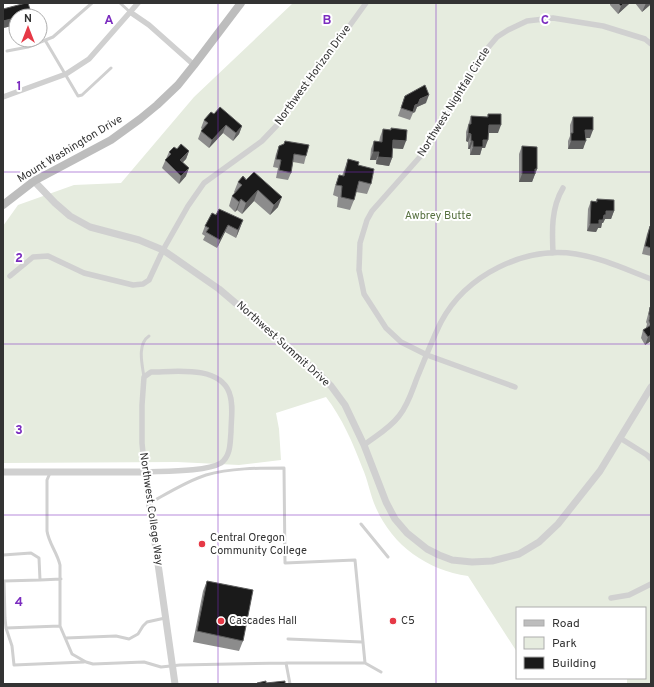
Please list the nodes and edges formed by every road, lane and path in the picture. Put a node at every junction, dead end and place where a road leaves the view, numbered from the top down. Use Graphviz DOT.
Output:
graph roads {
  1 [pos="92,3"];
  2 [pos="120,3"];
  3 [pos="138,3"];
  4 [pos="241,3"];
  5 [pos="366,3"];
  6 [pos="130,12"];
  7 [pos="48,39"];
  8 [pos="651,44"];
  9 [pos="48,45"];
  10 [pos="28,48"];
  11 [pos="7,51"];
  12 [pos="194,65"];
  13 [pos="111,68"];
  14 [pos="66,74"];
  15 [pos="3,97"];
  16 [pos="34,181"];
  17 [pos="563,188"];
  18 [pos="3,205"];
  19 [pos="163,250"];
  20 [pos="553,253"];
  21 [pos="10,276"];
  22 [pos="651,279"];
  23 [pos="149,336"];
  24 [pos="427,355"];
  25 [pos="144,377"];
  26 [pos="515,387"];
  27 [pos="651,387"];
  28 [pos="620,438"];
  29 [pos="364,445"];
  30 [pos="651,459"];
  31 [pos="3,472"];
  32 [pos="50,472"];
  33 [pos="145,472"];
  34 [pos="150,503"];
  35 [pos="361,524"];
  36 [pos="3,555"];
  37 [pos="388,557"];
  38 [pos="61,579"];
  39 [pos="40,580"];
  40 [pos="4,581"];
  41 [pos="651,584"];
  42 [pos="611,598"];
  43 [pos="166,618"];
  44 [pos="60,626"];
  45 [pos="6,628"];
  46 [pos="66,638"];
  47 [pos="288,638"];
  48 [pos="362,642"];
  49 [pos="86,662"];
  50 [pos="286,663"];
  51 [pos="364,663"];
  52 [pos="172,666"];
  53 [pos="381,672"];
  54 [pos="175,684"];
  55 [pos="290,684"];
  1 -- 7 [label="lane"];
  2 -- 6 [label="lane"];
  3 -- 6 [label="street"];
  4 -- 12 [label="main road, Mount Washington Drive"];
  5 -- 19 [label="street, Northwest Horizon Drive"];
  6 -- 12 [label="street"];
  6 -- 14 [label="street"];
  8 -- 24 [label="street, Northwest Nightfall Circle"];
  9 -- 14 [label="lane"];
  10 -- 11 [label="lane"];
  12 -- 16 [label="main road, Mount Washington Drive"];
  13 -- 14 [label="lane"];
  14 -- 15 [label="street"];
  16 -- 18 [label="main road, Mount Washington Drive"];
  16 -- 19 [label="street, Northwest Summit Drive"];
  17 -- 20 [label="street"];
  19 -- 21 [label="street, Northwest Horizon Drive"];
  19 -- 29 [label="street, Northwest Summit Drive"];
  20 -- 22 [label="street"];
  20 -- 24 [label="street"];
  23 -- 25 [label="lane, Northwest College Way"];
  24 -- 26 [label="street, Northwest Nightfall Circle"];
  24 -- 29 [label="street"];
  25 -- 33 [label="street, Northwest College Way"];
  25 -- 33 [label="street"];
  27 -- 28 [label="street, Northwest Summit Drive"];
  28 -- 29 [label="street, Northwest Summit Drive"];
  28 -- 30 [label="street"];
  31 -- 32 [label="street"];
  32 -- 33 [label="street"];
  32 -- 38 [label="lane"];
  33 -- 34 [label="street, Northwest College Way"];
  34 -- 43 [label="street, Northwest College Way"];
  34 -- 48 [label="lane"];
  35 -- 37 [label="lane"];
  36 -- 39 [label="lane"];
  38 -- 39 [label="lane"];
  38 -- 44 [label="lane"];
  39 -- 40 [label="lane"];
  40 -- 45 [label="lane"];
  41 -- 42 [label="street"];
  43 -- 46 [label="lane"];
  43 -- 52 [label="street, Northwest College Way"];
  44 -- 45 [label="lane"];
  44 -- 46 [label="lane"];
  45 -- 49 [label="lane"];
  46 -- 49 [label="lane"];
  47 -- 48 [label="lane"];
  48 -- 51 [label="lane"];
  49 -- 52 [label="lane"];
  50 -- 51 [label="lane"];
  50 -- 52 [label="lane"];
  50 -- 55 [label="lane"];
  51 -- 53 [label="lane"];
  52 -- 54 [label="street, Northwest College Way"];
}
